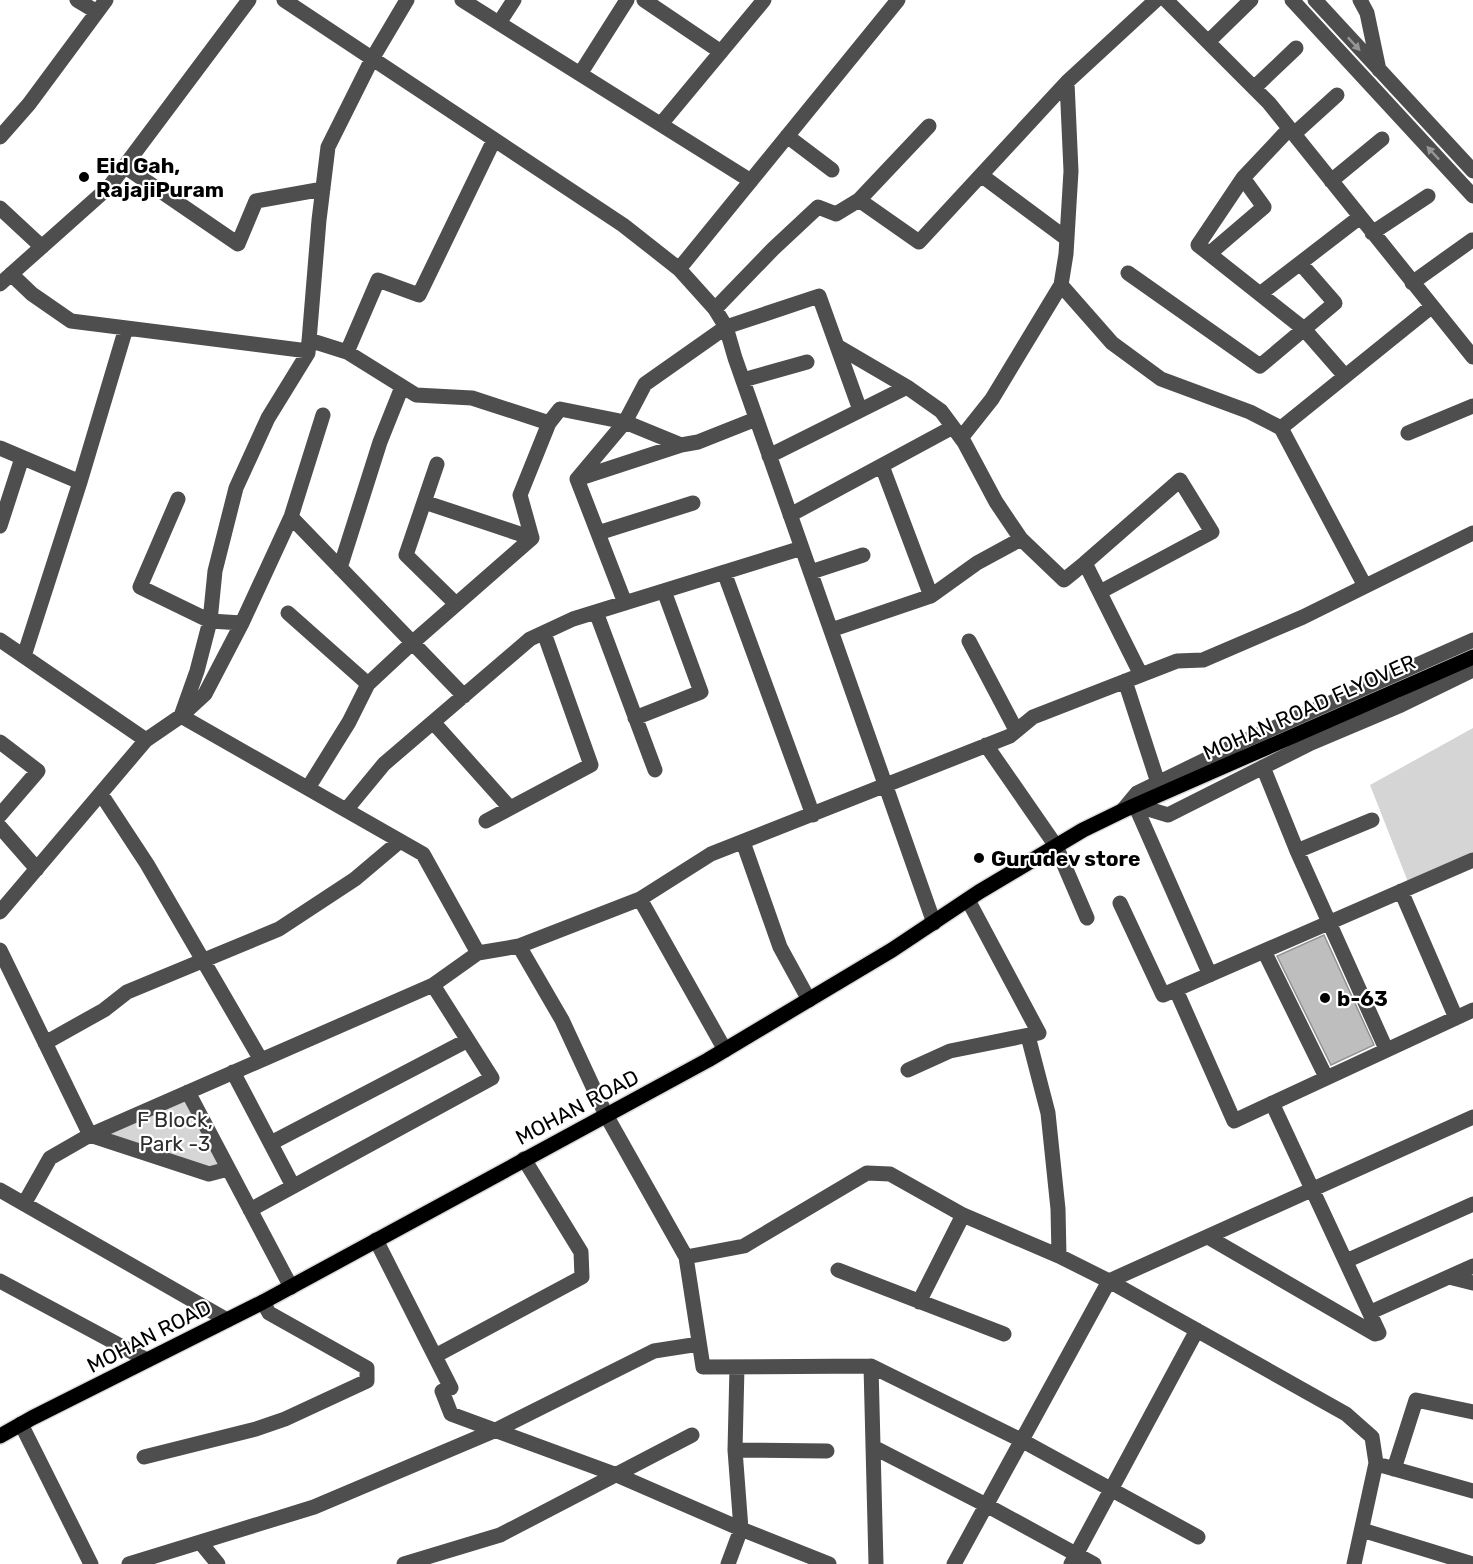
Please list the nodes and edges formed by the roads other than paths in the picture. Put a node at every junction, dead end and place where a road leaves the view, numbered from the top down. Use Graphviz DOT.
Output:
graph roads {
  1 [pos="77,0"];
  2 [pos="249,0"];
  3 [pos="284,0"];
  4 [pos="407,0"];
  5 [pos="462,0"];
  6 [pos="514,0"];
  7 [pos="627,0"];
  8 [pos="644,0"];
  9 [pos="764,0"];
  10 [pos="898,0"];
  11 [pos="1156,0"];
  12 [pos="1166,0"];
  13 [pos="1251,0"];
  14 [pos="1292,0"];
  15 [pos="1315,0"];
  16 [pos="1360,0"];
  17 [pos="102,6"];
  18 [pos="499,24"];
  19 [pos="1208,42"];
  20 [pos="1296,48"];
  21 [pos="721,52"];
  22 [pos="372,58"];
  23 [pos="1378,70"];
  24 [pos="580,74"];
  25 [pos="1067,82"];
  26 [pos="1254,88"];
  27 [pos="1337,95"];
  28 [pos="1411,104"];
  29 [pos="1399,116"];
  30 [pos="661,124"];
  31 [pos="929,126"];
  32 [pos="1291,132"];
  33 [pos="787,136"];
  34 [pos="0,137"];
  35 [pos="1382,139"];
  36 [pos="494,140"];
  37 [pos="124,166"];
  38 [pos="832,170"];
  39 [pos="1473,171"];
  40 [pos="981,175"];
  41 [pos="1243,178"];
  42 [pos="751,181"];
  43 [pos="1331,181"];
  44 [pos="323,189"];
  45 [pos="1428,196"];
  46 [pos="1473,196"];
  47 [pos="859,200"];
  48 [pos="0,208"];
  49 [pos="1360,217"];
  50 [pos="1372,233"];
  51 [pos="1067,239"];
  52 [pos="1472,240"];
  53 [pos="42,247"];
  54 [pos="1209,254"];
  55 [pos="1301,264"];
  56 [pos="679,269"];
  57 [pos="1128,273"];
  58 [pos="6,279"];
  59 [pos="1412,283"];
  60 [pos="1061,285"];
  61 [pos="1260,294"];
  62 [pos="1431,307"];
  63 [pos="715,309"];
  64 [pos="726,327"];
  65 [pos="126,328"];
  66 [pos="1304,329"];
  67 [pos="309,346"];
  68 [pos="837,346"];
  69 [pos="347,352"];
  70 [pos="1473,357"];
  71 [pos="807,362"];
  72 [pos="1345,376"];
  73 [pos="742,381"];
  74 [pos="402,387"];
  75 [pos="907,387"];
  76 [pos="1473,406"];
  77 [pos="860,411"];
  78 [pos="323,415"];
  79 [pos="756,418"];
  80 [pos="625,422"];
  81 [pos="549,423"];
  82 [pos="1281,428"];
  83 [pos="957,433"];
  84 [pos="1408,433"];
  85 [pos="681,445"];
  86 [pos="0,448"];
  87 [pos="769,456"];
  88 [pos="22,458"];
  89 [pos="437,464"];
  90 [pos="882,466"];
  91 [pos="577,479"];
  92 [pos="80,482"];
  93 [pos="178,499"];
  94 [pos="424,502"];
  95 [pos="693,503"];
  96 [pos="790,514"];
  97 [pos="291,517"];
  98 [pos="1,519"];
  99 [pos="598,533"];
  100 [pos="1473,533"];
  101 [pos="532,538"];
  102 [pos="1021,539"];
  103 [pos="802,548"];
  104 [pos="863,555"];
  105 [pos="1085,562"];
  106 [pos="340,568"];
  107 [pos="724,572"];
  108 [pos="811,572"];
  109 [pos="1365,586"];
  110 [pos="664,591"];
  111 [pos="1100,592"];
  112 [pos="931,596"];
  113 [pos="625,603"];
  114 [pos="456,604"];
  115 [pos="596,612"];
  116 [pos="288,613"];
  117 [pos="210,621"];
  118 [pos="242,623"];
  119 [pos="831,630"];
  120 [pos="544,633"];
  121 [pos="0,640"];
  122 [pos="969,640"];
  123 [pos="1473,640"];
  124 [pos="412,643"];
  125 [pos="24,656"];
  126 [pos="1473,657"];
  127 [pos="1473,670"];
  128 [pos="1141,675"];
  129 [pos="1125,681"];
  130 [pos="368,684"];
  131 [pos="464,696"];
  132 [pos="181,716"];
  133 [pos="635,718"];
  134 [pos="434,722"];
  135 [pos="1016,730"];
  136 [pos="146,740"];
  137 [pos="0,742"];
  138 [pos="986,745"];
  139 [pos="1263,767"];
  140 [pos="655,770"];
  141 [pos="886,786"];
  142 [pos="308,788"];
  143 [pos="1159,789"];
  144 [pos="101,794"];
  145 [pos="510,808"];
  146 [pos="1129,808"];
  147 [pos="346,810"];
  148 [pos="0,815"];
  149 [pos="813,815"];
  150 [pos="1372,820"];
  151 [pos="486,821"];
  152 [pos="0,827"];
  153 [pos="400,841"];
  154 [pos="743,842"];
  155 [pos="1056,846"];
  156 [pos="1297,851"];
  157 [pos="1473,860"];
  158 [pos="37,869"];
  159 [pos="1401,891"];
  160 [pos="640,899"];
  161 [pos="968,900"];
  162 [pos="1120,903"];
  163 [pos="0,912"];
  164 [pos="1087,918"];
  165 [pos="1329,922"];
  166 [pos="934,923"];
  167 [pos="519,946"];
  168 [pos="0,950"];
  169 [pos="1264,951"];
  170 [pos="478,952"];
  171 [pos="203,961"];
  172 [pos="1210,975"];
  173 [pos="433,985"];
  174 [pos="1176,990"];
  175 [pos="809,1000"];
  176 [pos="1473,1010"];
  177 [pos="1456,1018"];
  178 [pos="1028,1036"];
  179 [pos="468,1040"];
  180 [pos="45,1043"];
  181 [pos="1386,1049"];
  182 [pos="725,1050"];
  183 [pos="261,1060"];
  184 [pos="908,1070"];
  185 [pos="233,1072"];
  186 [pos="1326,1077"];
  187 [pos="188,1092"];
  188 [pos="1272,1103"];
  189 [pos="606,1115"];
  190 [pos="1473,1117"];
  191 [pos="90,1135"];
  192 [pos="271,1143"];
  193 [pos="524,1159"];
  194 [pos="228,1169"];
  195 [pos="293,1186"];
  196 [pos="1313,1189"];
  197 [pos="0,1190"];
  198 [pos="24,1204"];
  199 [pos="1473,1204"];
  200 [pos="250,1210"];
  201 [pos="963,1215"];
  202 [pos="1208,1236"];
  203 [pos="376,1240"];
  204 [pos="1059,1256"];
  205 [pos="686,1257"];
  206 [pos="1346,1261"];
  207 [pos="1473,1266"];
  208 [pos="838,1270"];
  209 [pos="1449,1277"];
  210 [pos="0,1281"];
  211 [pos="1110,1281"];
  212 [pos="1473,1283"];
  213 [pos="291,1287"];
  214 [pos="263,1302"];
  215 [pos="919,1302"];
  216 [pos="1371,1312"];
  217 [pos="226,1320"];
  218 [pos="1197,1330"];
  219 [pos="1004,1334"];
  220 [pos="699,1344"];
  221 [pos="435,1356"];
  222 [pos="147,1360"];
  223 [pos="871,1366"];
  224 [pos="737,1367"];
  225 [pos="1473,1412"];
  226 [pos="21,1424"];
  227 [pos="496,1430"];
  228 [pos="692,1435"];
  229 [pos="0,1436"];
  230 [pos="1021,1440"];
  231 [pos="873,1448"];
  232 [pos="735,1450"];
  233 [pos="827,1451"];
  234 [pos="144,1456"];
  235 [pos="1376,1463"];
  236 [pos="1394,1468"];
  237 [pos="617,1475"];
  238 [pos="1112,1490"];
  239 [pos="1473,1491"];
  240 [pos="986,1505"];
  241 [pos="741,1529"];
  242 [pos="1362,1530"];
  243 [pos="1198,1537"];
  244 [pos="200,1542"];
  245 [pos="1073,1559"];
  246 [pos="91,1564"];
  247 [pos="129,1564"];
  248 [pos="218,1564"];
  249 [pos="404,1564"];
  250 [pos="728,1564"];
  251 [pos="829,1564"];
  252 [pos="876,1564"];
  253 [pos="954,1564"];
  254 [pos="1094,1564"];
  255 [pos="1354,1564"];
  256 [pos="1473,1564"];
  1 -- 17 [label="street"];
  2 -- 37 [label="street"];
  3 -- 22 [label="street"];
  4 -- 22 [label="street"];
  5 -- 18 [label="street"];
  6 -- 18 [label="street"];
  7 -- 24 [label="street"];
  8 -- 21 [label="street"];
  9 -- 21 [label="street"];
  10 -- 33 [label="street"];
  11 -- 25 [label="street"];
  12 -- 19 [label="street"];
  13 -- 19 [label="street"];
  14 -- 29 [label="street"];
  15 -- 23 [label="street, one-way"];
  16 -- 23 [label="street"];
  17 -- 34 [label="street"];
  18 -- 24 [label="street"];
  19 -- 26 [label="street"];
  20 -- 26 [label="street"];
  21 -- 30 [label="street"];
  22 -- 36 [label="street"];
  22 -- 44 [label="street"];
  23 -- 28 [label="street"];
  24 -- 30 [label="street"];
  25 -- 40 [label="street"];
  25 -- 51 [label="street"];
  26 -- 32 [label="street"];
  27 -- 32 [label="street"];
  28 -- 29 [label="street"];
  28 -- 39 [label="street"];
  46 -- 29 [label="street, one-way"];
  30 -- 42 [label="street"];
  31 -- 47 [label="street"];
  32 -- 41 [label="street"];
  32 -- 43 [label="street"];
  33 -- 38 [label="street"];
  33 -- 42 [label="street"];
  35 -- 43 [label="street"];
  36 -- 56 [label="street"];
  36 -- 69 [label="street"];
  37 -- 44 [label="street"];
  37 -- 53 [label="street"];
  40 -- 47 [label="street"];
  40 -- 51 [label="street"];
  41 -- 54 [label="street"];
  41 -- 54 [label="street"];
  42 -- 56 [label="street"];
  43 -- 49 [label="street"];
  44 -- 67 [label="street"];
  45 -- 50 [label="street"];
  47 -- 63 [label="street"];
  48 -- 53 [label="street"];
  49 -- 50 [label="street"];
  49 -- 55 [label="street"];
  50 -- 59 [label="street"];
  51 -- 60 [label="street"];
  52 -- 59 [label="street"];
  53 -- 58 [label="street"];
  54 -- 61 [label="street"];
  55 -- 61 [label="street"];
  55 -- 66 [label="street"];
  56 -- 63 [label="street"];
  57 -- 66 [label="street"];
  58 -- 65 [label="street"];
  59 -- 62 [label="street"];
  60 -- 82 [label="street"];
  60 -- 83 [label="street"];
  61 -- 66 [label="street"];
  62 -- 70 [label="street"];
  62 -- 72 [label="street"];
  63 -- 64 [label="street"];
  64 -- 68 [label="street"];
  64 -- 73 [label="street"];
  64 -- 80 [label="street"];
  65 -- 67 [label="street"];
  65 -- 92 [label="street"];
  66 -- 72 [label="street"];
  67 -- 69 [label="street"];
  67 -- 117 [label="street"];
  68 -- 75 [label="street"];
  68 -- 77 [label="street"];
  69 -- 74 [label="street"];
  71 -- 73 [label="street"];
  72 -- 82 [label="street"];
  73 -- 79 [label="street"];
  74 -- 81 [label="street"];
  74 -- 106 [label="street"];
  75 -- 77 [label="street"];
  75 -- 83 [label="street"];
  76 -- 84 [label="street"];
  77 -- 87 [label="street"];
  78 -- 97 [label="street"];
  79 -- 85 [label="street"];
  79 -- 87 [label="street"];
  80 -- 81 [label="street"];
  80 -- 85 [label="street"];
  80 -- 91 [label="street"];
  81 -- 101 [label="street"];
  82 -- 109 [label="street"];
  83 -- 90 [label="street"];
  83 -- 102 [label="street"];
  85 -- 91 [label="street"];
  86 -- 88 [label="street"];
  87 -- 96 [label="street"];
  88 -- 92 [label="street"];
  88 -- 98 [label="street"];
  89 -- 94 [label="street"];
  90 -- 96 [label="street"];
  90 -- 112 [label="street"];
  91 -- 99 [label="street"];
  92 -- 125 [label="street"];
  93 -- 117 [label="street"];
  94 -- 101 [label="street"];
  94 -- 114 [label="street"];
  95 -- 99 [label="street"];
  96 -- 103 [label="street"];
  97 -- 106 [label="street"];
  97 -- 118 [label="street"];
  99 -- 113 [label="street"];
  100 -- 109 [label="street"];
  101 -- 114 [label="street"];
  102 -- 105 [label="street"];
  102 -- 112 [label="street"];
  103 -- 107 [label="street"];
  103 -- 108 [label="street"];
  104 -- 108 [label="street"];
  105 -- 111 [label="street"];
  105 -- 111 [label="street"];
  106 -- 124 [label="street"];
  107 -- 110 [label="street"];
  107 -- 149 [label="street"];
  108 -- 119 [label="street"];
  109 -- 128 [label="street"];
  110 -- 113 [label="street"];
  110 -- 133 [label="street"];
  111 -- 128 [label="street"];
  112 -- 119 [label="street"];
  113 -- 115 [label="street"];
  114 -- 124 [label="street"];
  115 -- 120 [label="street"];
  115 -- 133 [label="street"];
  116 -- 130 [label="street"];
  117 -- 118 [label="street"];
  117 -- 132 [label="street"];
  118 -- 132 [label="street"];
  119 -- 141 [label="street"];
  120 -- 131 [label="street"];
  120 -- 145 [label="street"];
  121 -- 125 [label="street"];
  122 -- 135 [label="street"];
  123 -- 143 [label="street"];
  124 -- 130 [label="street"];
  124 -- 131 [label="street"];
  125 -- 136 [label="street"];
  126 -- 143 [label="main road, MOHAN ROAD FLYOVER"];
  127 -- 139 [label="street"];
  128 -- 129 [label="street"];
  129 -- 135 [label="street"];
  129 -- 143 [label="street"];
  130 -- 142 [label="street"];
  131 -- 134 [label="street"];
  132 -- 136 [label="street"];
  132 -- 142 [label="street"];
  133 -- 140 [label="street"];
  134 -- 145 [label="street"];
  134 -- 147 [label="street"];
  135 -- 138 [label="street"];
  136 -- 144 [label="street"];
  137 -- 148 [label="street"];
  138 -- 141 [label="street"];
  138 -- 155 [label="street"];
  139 -- 146 [label="street"];
  139 -- 156 [label="street"];
  141 -- 149 [label="street"];
  141 -- 166 [label="street"];
  142 -- 147 [label="street"];
  143 -- 146 [label="main road, MOHAN ROAD"];
  144 -- 158 [label="street"];
  144 -- 171 [label="street"];
  145 -- 151 [label="street"];
  146 -- 155 [label="main road, MOHAN ROAD"];
  146 -- 172 [label="street"];
  147 -- 153 [label="street"];
  149 -- 154 [label="street"];
  150 -- 156 [label="street"];
  152 -- 158 [label="street"];
  153 -- 170 [label="street"];
  153 -- 171 [label="street"];
  154 -- 160 [label="street"];
  154 -- 175 [label="street"];
  155 -- 161 [label="main road, MOHAN ROAD"];
  155 -- 164 [label="street"];
  156 -- 165 [label="street"];
  157 -- 159 [label="street"];
  158 -- 163 [label="street"];
  159 -- 165 [label="street"];
  159 -- 177 [label="street"];
  160 -- 167 [label="street"];
  160 -- 182 [label="street"];
  161 -- 166 [label="main road, MOHAN ROAD"];
  161 -- 178 [label="street"];
  162 -- 174 [label="street"];
  165 -- 169 [label="street"];
  165 -- 181 [label="street"];
  166 -- 175 [label="main road, MOHAN ROAD"];
  167 -- 170 [label="street"];
  167 -- 189 [label="street"];
  168 -- 180 [label="street"];
  169 -- 172 [label="street"];
  169 -- 186 [label="street"];
  170 -- 173 [label="street"];
  171 -- 180 [label="street"];
  171 -- 183 [label="street"];
  172 -- 174 [label="street"];
  173 -- 179 [label="street"];
  173 -- 183 [label="street"];
  174 -- 188 [label="street"];
  175 -- 182 [label="main road, MOHAN ROAD"];
  176 -- 177 [label="street"];
  177 -- 181 [label="street"];
  178 -- 184 [label="street"];
  178 -- 204 [label="street"];
  179 -- 192 [label="street"];
  179 -- 195 [label="street"];
  180 -- 191 [label="street"];
  181 -- 186 [label="street"];
  182 -- 189 [label="main road, MOHAN ROAD"];
  183 -- 185 [label="street"];
  185 -- 187 [label="street"];
  185 -- 192 [label="street"];
  186 -- 188 [label="street"];
  187 -- 191 [label="street"];
  187 -- 194 [label="street"];
  188 -- 196 [label="street"];
  189 -- 193 [label="main road, MOHAN ROAD"];
  189 -- 205 [label="street"];
  190 -- 196 [label="street"];
  191 -- 194 [label="street"];
  191 -- 198 [label="street"];
  192 -- 195 [label="street"];
  193 -- 203 [label="main road, MOHAN ROAD"];
  193 -- 221 [label="street"];
  194 -- 200 [label="street"];
  195 -- 200 [label="street"];
  196 -- 202 [label="street"];
  196 -- 206 [label="street"];
  197 -- 198 [label="street"];
  198 -- 217 [label="street"];
  199 -- 206 [label="street"];
  200 -- 213 [label="street"];
  201 -- 204 [label="street"];
  201 -- 205 [label="street"];
  201 -- 215 [label="street"];
  202 -- 211 [label="street"];
  202 -- 216 [label="street"];
  203 -- 213 [label="main road, MOHAN ROAD"];
  203 -- 221 [label="street"];
  204 -- 211 [label="street"];
  205 -- 220 [label="street"];
  206 -- 216 [label="street"];
  207 -- 209 [label="street"];
  208 -- 215 [label="street"];
  209 -- 212 [label="street"];
  209 -- 216 [label="street"];
  210 -- 222 [label="street"];
  211 -- 218 [label="street"];
  211 -- 230 [label="street"];
  213 -- 214 [label="main road, MOHAN ROAD"];
  214 -- 217 [label="main road, MOHAN ROAD"];
  214 -- 234 [label="street"];
  215 -- 219 [label="street"];
  217 -- 222 [label="main road, MOHAN ROAD"];
  218 -- 235 [label="street"];
  218 -- 238 [label="street"];
  220 -- 224 [label="street"];
  220 -- 227 [label="street"];
  221 -- 227 [label="street"];
  222 -- 226 [label="main road, MOHAN ROAD"];
  223 -- 224 [label="street"];
  223 -- 230 [label="street"];
  223 -- 231 [label="street"];
  224 -- 232 [label="street"];
  225 -- 236 [label="street"];
  226 -- 229 [label="main road, MOHAN ROAD"];
  226 -- 246 [label="street"];
  227 -- 237 [label="street"];
  227 -- 244 [label="street"];
  228 -- 237 [label="street"];
  230 -- 238 [label="street"];
  230 -- 240 [label="street"];
  231 -- 240 [label="street"];
  231 -- 252 [label="street"];
  232 -- 233 [label="street"];
  232 -- 241 [label="street"];
  235 -- 236 [label="street"];
  235 -- 242 [label="street"];
  236 -- 239 [label="street"];
  237 -- 241 [label="street"];
  237 -- 249 [label="street"];
  238 -- 243 [label="street"];
  238 -- 245 [label="street"];
  240 -- 245 [label="street"];
  240 -- 253 [label="street"];
  241 -- 250 [label="street"];
  241 -- 251 [label="street"];
  242 -- 255 [label="street"];
  242 -- 256 [label="street"];
  244 -- 247 [label="street"];
  244 -- 248 [label="street"];
  245 -- 254 [label="street"];
}
